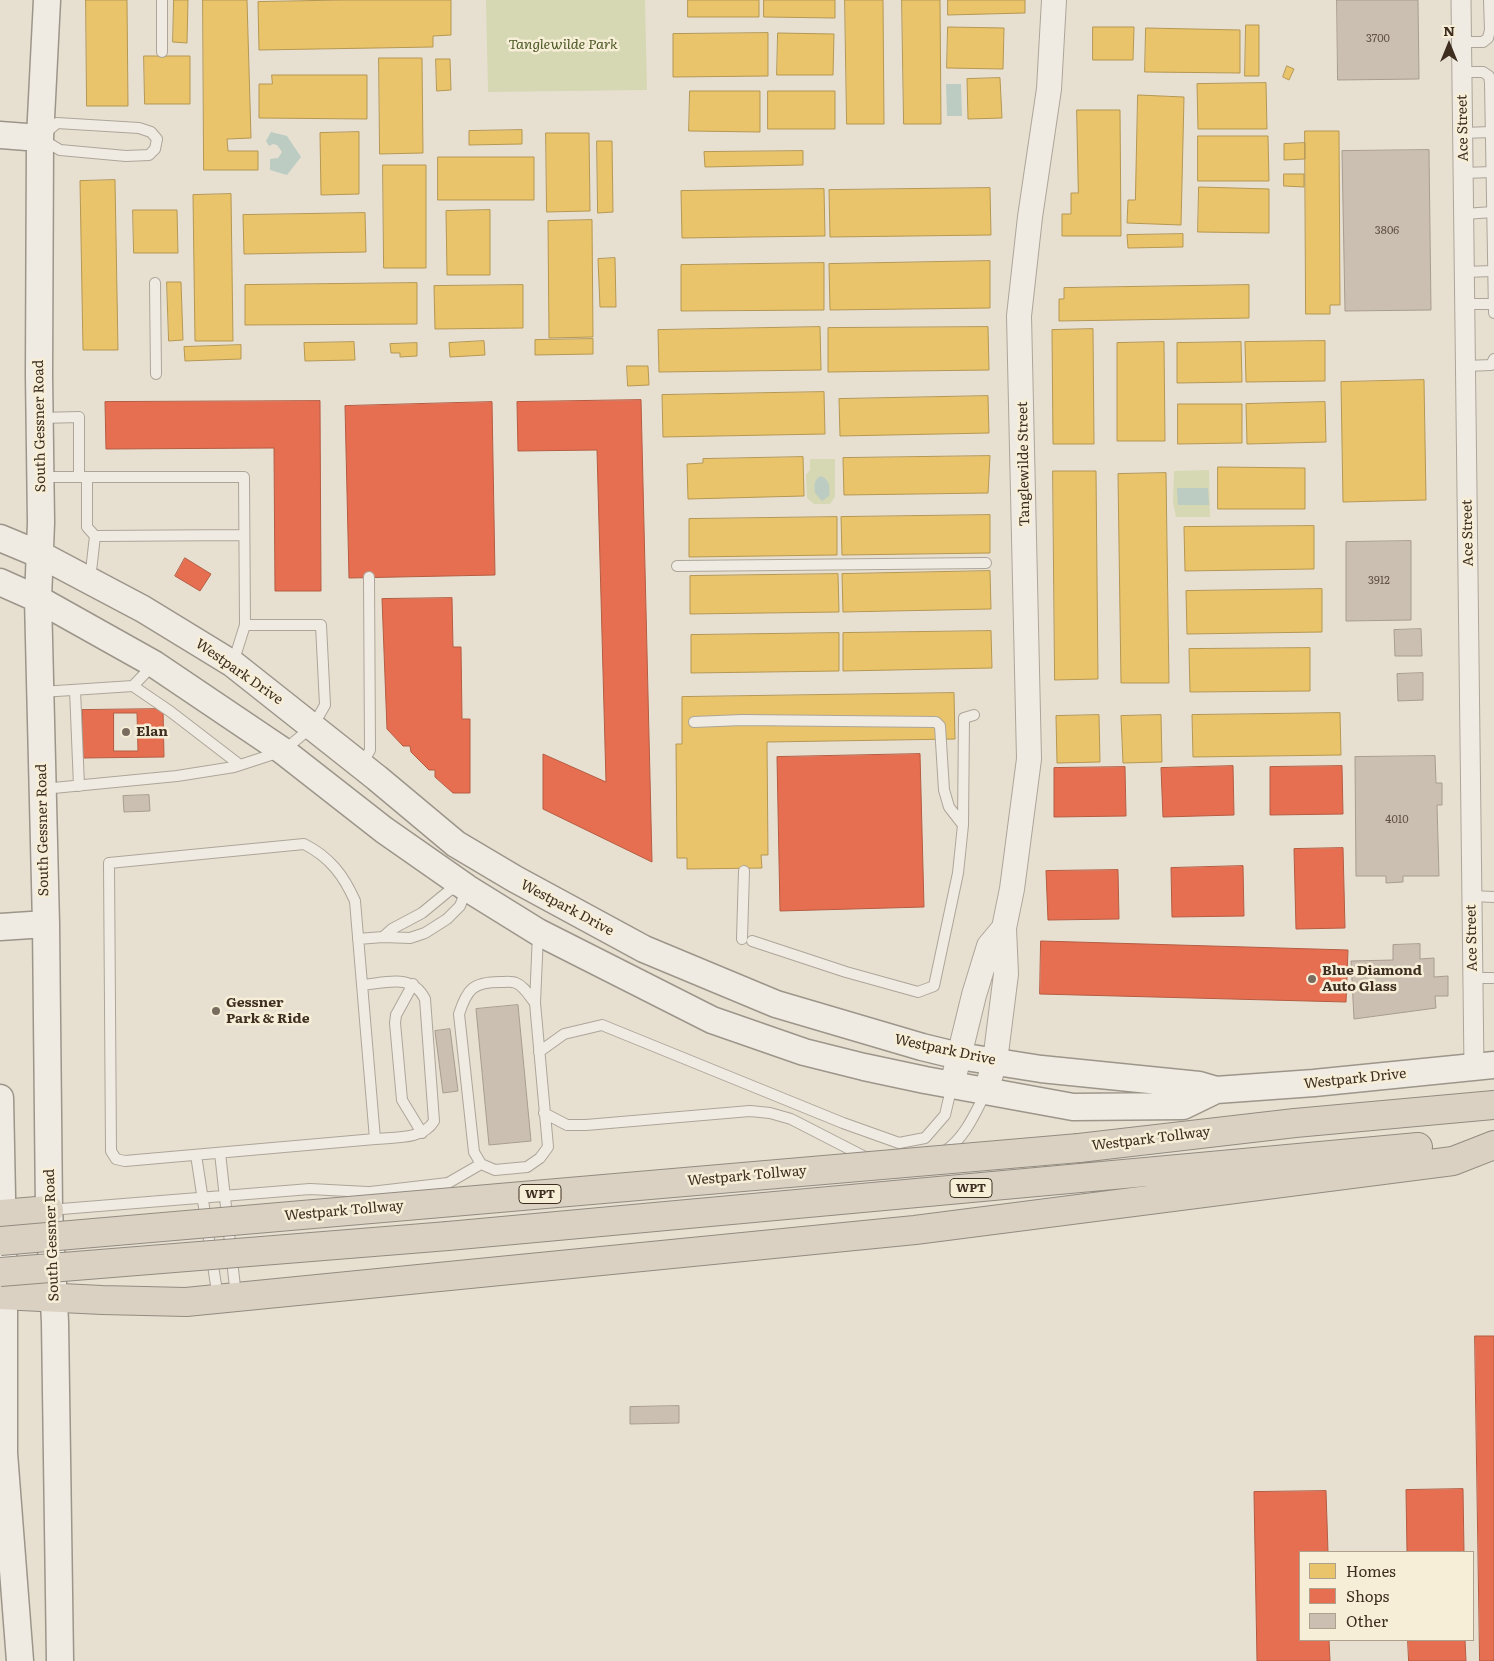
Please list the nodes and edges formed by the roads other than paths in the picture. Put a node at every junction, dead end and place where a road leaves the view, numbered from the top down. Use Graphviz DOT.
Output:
graph roads {
  1 [pos="47,0"];
  2 [pos="162,0"];
  3 [pos="1054,0"];
  4 [pos="1461,0"];
  5 [pos="1489,0"];
  6 [pos="1462,42"];
  7 [pos="162,52"];
  8 [pos="1462,72"];
  9 [pos="1491,132"];
  10 [pos="1463,133"];
  11 [pos="0,136"];
  12 [pos="40,138"];
  13 [pos="1492,172"];
  14 [pos="1464,173"];
  15 [pos="1493,212"];
  16 [pos="1464,214"];
  17 [pos="1493,271"];
  18 [pos="1464,272"];
  19 [pos="155,283"];
  20 [pos="1465,304"];
  21 [pos="1494,304"];
  22 [pos="1494,313"];
  23 [pos="1494,359"];
  24 [pos="1466,366"];
  25 [pos="156,374"];
  26 [pos="40,418"];
  27 [pos="41,477"];
  28 [pos="83,478"];
  29 [pos="244,535"];
  30 [pos="95,536"];
  31 [pos="0,538"];
  32 [pos="41,555"];
  33 [pos="986,563"];
  34 [pos="677,566"];
  35 [pos="369,577"];
  36 [pos="90,580"];
  37 [pos="0,582"];
  38 [pos="38,599"];
  39 [pos="245,625"];
  40 [pos="154,664"];
  41 [pos="233,664"];
  42 [pos="133,686"];
  43 [pos="75,690"];
  44 [pos="40,692"];
  45 [pos="974,715"];
  46 [pos="694,722"];
  47 [pos="313,726"];
  48 [pos="283,751"];
  49 [pos="240,765"];
  50 [pos="362,766"];
  51 [pos="79,786"];
  52 [pos="42,789"];
  53 [pos="963,825"];
  54 [pos="486,862"];
  55 [pos="744,871"];
  56 [pos="467,888"];
  57 [pos="1472,896"];
  58 [pos="1494,897"];
  59 [pos="46,924"];
  60 [pos="0,926"];
  61 [pos="1004,928"];
  62 [pos="538,932"];
  63 [pos="384,937"];
  64 [pos="358,940"];
  65 [pos="1473,978"];
  66 [pos="1494,978"];
  67 [pos="413,984"];
  68 [pos="362,985"];
  69 [pos="732,985"];
  70 [pos="535,1003"];
  71 [pos="712,1020"];
  72 [pos="539,1052"];
  73 [pos="959,1056"];
  74 [pos="995,1061"];
  75 [pos="1484,1066"];
  76 [pos="952,1084"];
  77 [pos="1216,1090"];
  78 [pos="986,1091"];
  79 [pos="0,1098"];
  80 [pos="1494,1105"];
  81 [pos="544,1113"];
  82 [pos="422,1133"];
  83 [pos="375,1139"];
  84 [pos="1494,1140"];
  85 [pos="1494,1145"];
  86 [pos="220,1153"];
  87 [pos="196,1155"];
  88 [pos="481,1164"];
  89 [pos="367,1192"];
  90 [pos="225,1196"];
  91 [pos="203,1198"];
  92 [pos="49,1210"];
  93 [pos="1,1214"];
  94 [pos="228,1224"];
  95 [pos="0,1241"];
  96 [pos="2,1287"];
  97 [pos="54,1298"];
  98 [pos="227,1298"];
  99 [pos="2,1347"];
  100 [pos="2,1453"];
  101 [pos="20,1661"];
  102 [pos="60,1661"];
  1 -- 12 [label="main road, South Gessner Road"];
  2 -- 7 [label="lane"];
  3 -- 61 [label="street, Tanglewilde Street"];
  4 -- 6 [label="street, Ace Street"];
  5 -- 6 [label="lane"];
  6 -- 8 [label="street, Ace Street"];
  8 -- 9 [label="lane"];
  8 -- 10 [label="street, Ace Street"];
  9 -- 10 [label="lane"];
  9 -- 13 [label="lane"];
  10 -- 14 [label="street, Ace Street"];
  11 -- 12 [label="main road"];
  12 -- 12 [label="lane"];
  12 -- 26 [label="main road, South Gessner Road"];
  13 -- 14 [label="lane"];
  13 -- 15 [label="lane"];
  14 -- 16 [label="street, Ace Street"];
  15 -- 16 [label="lane"];
  15 -- 17 [label="lane"];
  16 -- 18 [label="street, Ace Street"];
  17 -- 18 [label="lane"];
  17 -- 21 [label="lane"];
  18 -- 20 [label="street, Ace Street"];
  19 -- 25 [label="lane"];
  20 -- 21 [label="lane"];
  20 -- 24 [label="street, Ace Street"];
  21 -- 22 [label="lane"];
  23 -- 24 [label="lane"];
  24 -- 57 [label="street, Ace Street"];
  26 -- 27 [label="main road, South Gessner Road"];
  26 -- 28 [label="lane"];
  27 -- 28 [label="lane"];
  27 -- 32 [label="main road, South Gessner Road"];
  28 -- 29 [label="lane"];
  28 -- 30 [label="lane"];
  29 -- 30 [label="lane"];
  29 -- 39 [label="lane"];
  30 -- 36 [label="lane"];
  31 -- 32 [label="main road, Westpark Drive"];
  32 -- 36 [label="main road, Westpark Drive"];
  32 -- 38 [label="main road, South Gessner Road"];
  33 -- 34 [label="lane"];
  35 -- 50 [label="lane"];
  36 -- 41 [label="main road, Westpark Drive"];
  37 -- 38 [label="main road, Westpark Drive"];
  38 -- 40 [label="main road, Westpark Drive"];
  38 -- 44 [label="main road, South Gessner Road"];
  39 -- 41 [label="lane"];
  39 -- 47 [label="lane"];
  40 -- 42 [label="lane"];
  40 -- 48 [label="main road, Westpark Drive"];
  41 -- 47 [label="main road, Westpark Drive"];
  42 -- 43 [label="lane"];
  42 -- 49 [label="lane"];
  43 -- 44 [label="lane"];
  43 -- 51 [label="lane"];
  44 -- 52 [label="main road, South Gessner Road"];
  45 -- 53 [label="lane"];
  46 -- 53 [label="lane"];
  47 -- 48 [label="lane"];
  47 -- 50 [label="main road, Westpark Drive"];
  48 -- 49 [label="lane"];
  48 -- 56 [label="main road, Westpark Drive"];
  49 -- 51 [label="lane"];
  50 -- 54 [label="main road, Westpark Drive"];
  51 -- 52 [label="lane"];
  52 -- 59 [label="main road, South Gessner Road"];
  53 -- 55 [label="lane"];
  54 -- 56 [label="main road"];
  54 -- 69 [label="main road, Westpark Drive"];
  56 -- 62 [label="main road, Westpark Drive"];
  56 -- 63 [label="lane"];
  56 -- 63 [label="lane"];
  57 -- 58 [label="lane"];
  57 -- 65 [label="street, Ace Street"];
  59 -- 60 [label="main road"];
  59 -- 92 [label="main road, South Gessner Road"];
  61 -- 73 [label="street, Tanglewilde Street"];
  61 -- 74 [label="street, Tanglewilde Street"];
  62 -- 70 [label="lane"];
  62 -- 71 [label="main road, Westpark Drive"];
  63 -- 64 [label="lane"];
  64 -- 68 [label="lane"];
  64 -- 87 [label="lane"];
  65 -- 66 [label="lane"];
  65 -- 75 [label="street, Ace Street"];
  67 -- 68 [label="lane"];
  67 -- 82 [label="lane"];
  67 -- 82 [label="lane"];
  68 -- 83 [label="lane"];
  69 -- 71 [label="main road"];
  69 -- 73 [label="main road, Westpark Drive"];
  70 -- 72 [label="lane"];
  70 -- 88 [label="lane"];
  71 -- 76 [label="main road, Westpark Drive"];
  72 -- 76 [label="lane"];
  72 -- 81 [label="lane"];
  73 -- 74 [label="main road, Westpark Drive"];
  73 -- 76 [label="street, Tanglewilde Street"];
  74 -- 77 [label="main road, Westpark Drive"];
  74 -- 78 [label="street, Tanglewilde Street"];
  75 -- 77 [label="main road, Westpark Drive"];
  76 -- 78 [label="main road, Westpark Drive"];
  77 -- 78 [label="main road, Westpark Drive"];
  78 -- 81 [label="lane"];
  79 -- 93 [label="main road"];
  80 -- 95 [label="highway, Westpark Tollway / WPT, bridge"];
  81 -- 88 [label="lane"];
  82 -- 83 [label="lane"];
  83 -- 86 [label="lane"];
  84 -- 96 [label="highway, WPT, bridge"];
  85 -- 98 [label="highway"];
  86 -- 87 [label="lane"];
  86 -- 90 [label="lane"];
  87 -- 91 [label="lane"];
  88 -- 89 [label="lane"];
  89 -- 90 [label="lane"];
  89 -- 94 [label="lane"];
  90 -- 91 [label="lane"];
  90 -- 94 [label="lane"];
  91 -- 92 [label="lane"];
  91 -- 98 [label="lane"];
  92 -- 93 [label="highway"];
  92 -- 97 [label="main road, South Gessner Road"];
  93 -- 96 [label="main road"];
  94 -- 98 [label="lane"];
  96 -- 97 [label="highway"];
  96 -- 99 [label="main road"];
  97 -- 98 [label="highway"];
  97 -- 102 [label="main road, South Gessner Road"];
  99 -- 100 [label="main road"];
  100 -- 101 [label="main road"];
}
